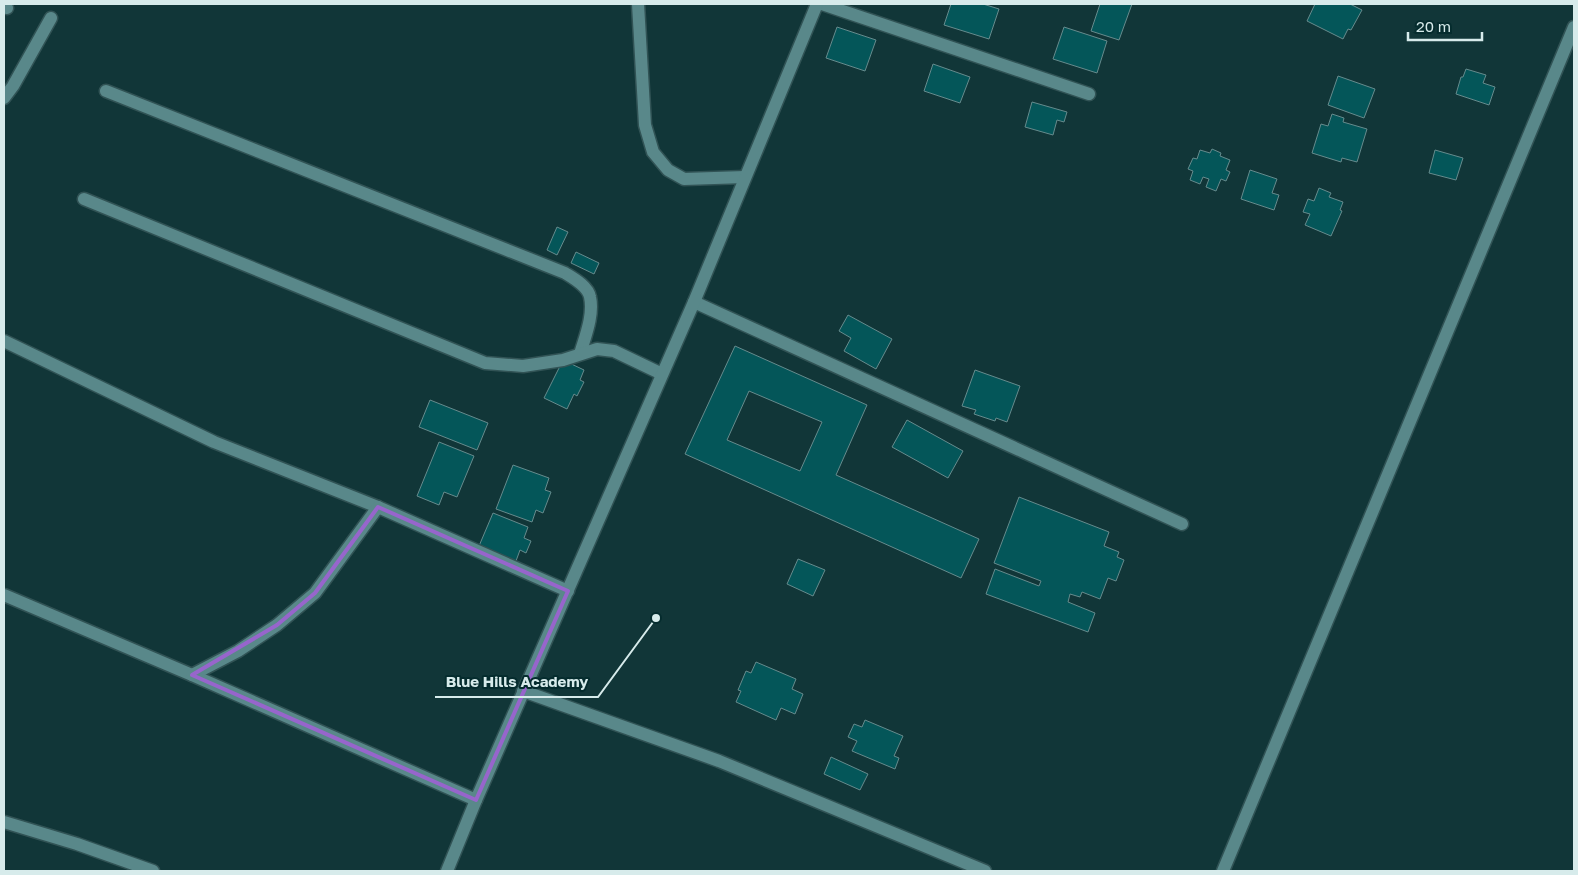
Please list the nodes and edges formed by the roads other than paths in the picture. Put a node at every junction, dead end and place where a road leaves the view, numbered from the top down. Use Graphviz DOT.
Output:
graph roads {
  1 [pos="638,4"];
  2 [pos="817,4"];
  3 [pos="822,4"];
  4 [pos="51,18"];
  5 [pos="1574,27"];
  6 [pos="106,91"];
  7 [pos="1089,94"];
  8 [pos="4,98"];
  9 [pos="745,177"];
  10 [pos="84,199"];
  11 [pos="694,302"];
  12 [pos="4,341"];
  13 [pos="580,354"];
  14 [pos="662,374"];
  15 [pos="378,507"];
  16 [pos="1182,524"];
  17 [pos="568,591"];
  18 [pos="6,597"];
  19 [pos="192,675"];
  20 [pos="523,691"];
  21 [pos="476,800"];
  22 [pos="4,822"];
  23 [pos="968,868"];
  24 [pos="153,871"];
  25 [pos="447,871"];
  26 [pos="986,871"];
  27 [pos="1223,871"];
  1 -- 9 [label="street"];
  2 -- 9 [label="street"];
  3 -- 7 [label="street"];
  4 -- 8 [label="street"];
  5 -- 27 [label="street"];
  6 -- 13 [label="street"];
  9 -- 11 [label="street"];
  10 -- 13 [label="street"];
  11 -- 14 [label="street"];
  11 -- 16 [label="street"];
  12 -- 15 [label="street"];
  13 -- 14 [label="street"];
  14 -- 17 [label="street"];
  15 -- 17 [label="street"];
  15 -- 19 [label="street"];
  17 -- 20 [label="street"];
  18 -- 19 [label="street"];
  19 -- 21 [label="street"];
  20 -- 21 [label="street"];
  20 -- 23 [label="street"];
  21 -- 25 [label="street"];
  22 -- 24 [label="street"];
  23 -- 26 [label="street"];
}
